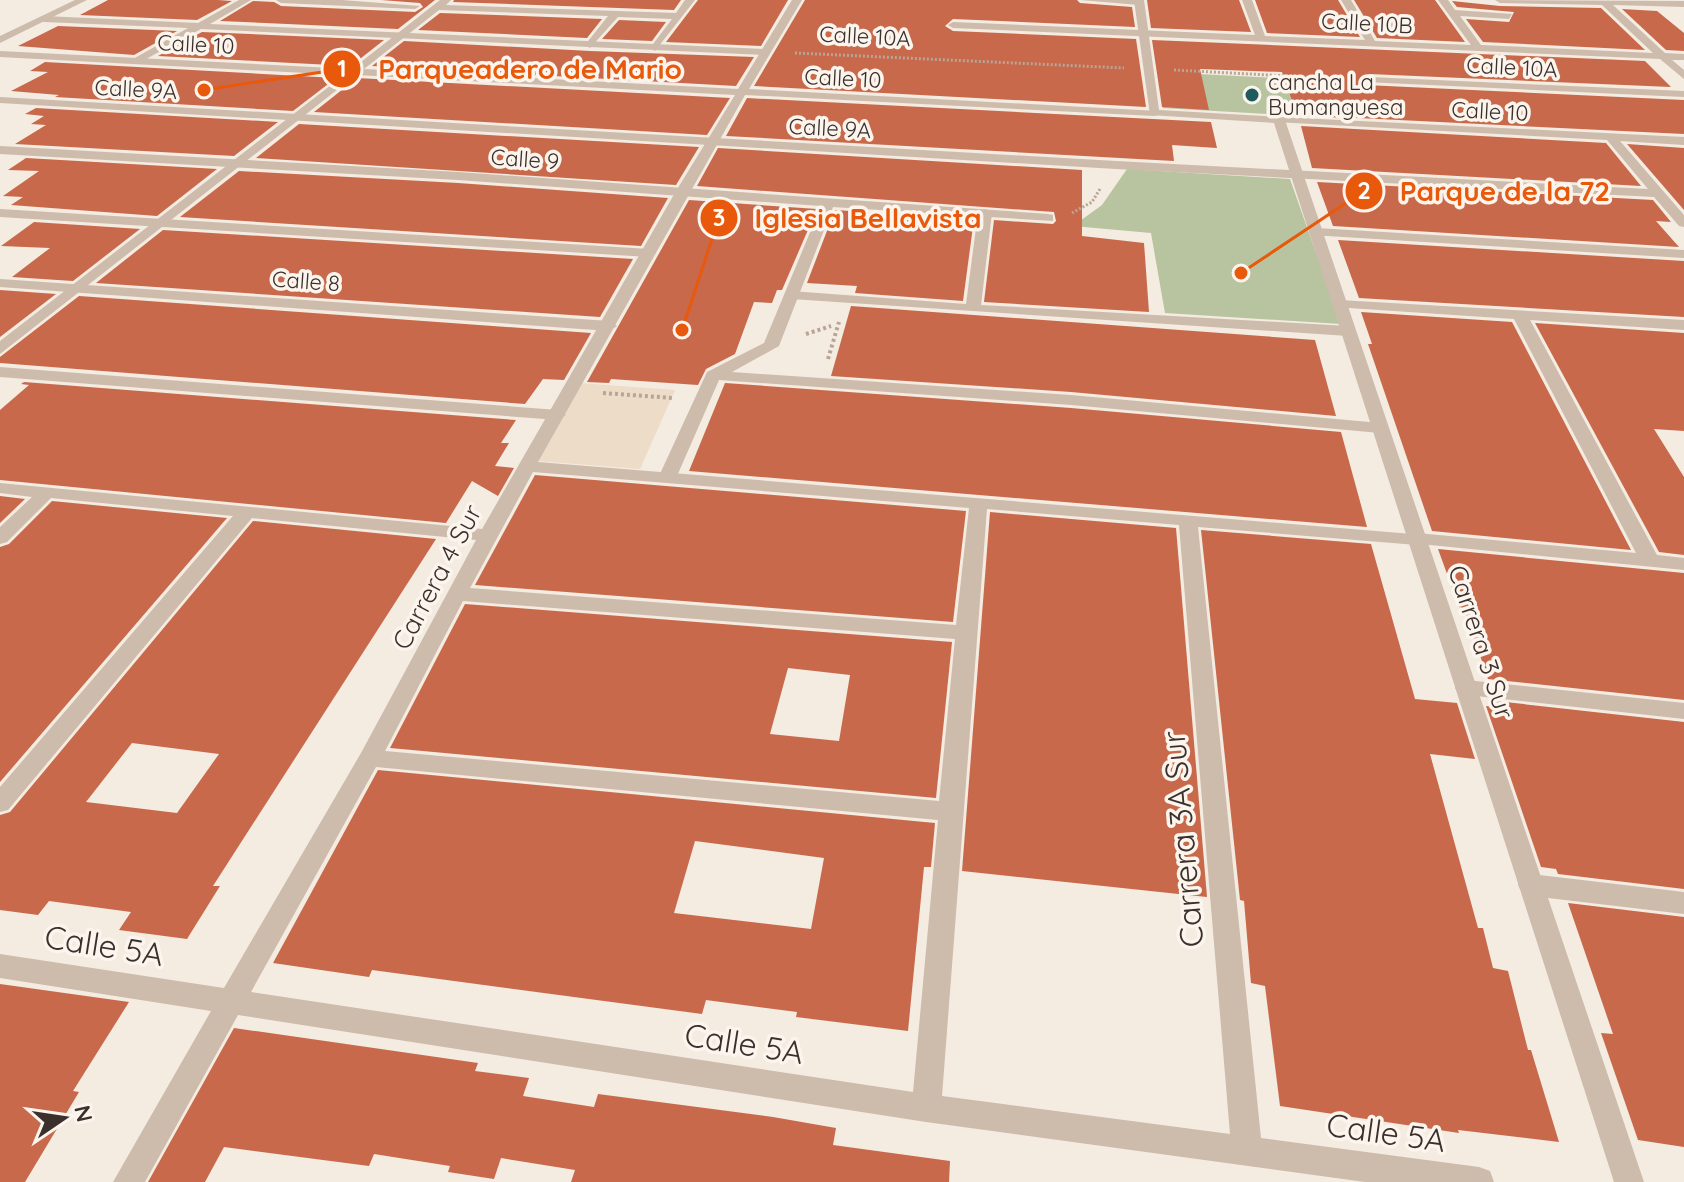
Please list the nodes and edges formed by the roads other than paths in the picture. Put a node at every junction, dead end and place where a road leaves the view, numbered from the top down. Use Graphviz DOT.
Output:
graph roads {
  1 [pos="82,0"];
  2 [pos="246,0"];
  3 [pos="281,0"];
  4 [pos="690,0"];
  5 [pos="797,0"];
  6 [pos="1085,0"];
  7 [pos="1247,0"];
  8 [pos="1346,0"];
  9 [pos="1443,0"];
  10 [pos="1498,0"];
  11 [pos="1139,1"];
  12 [pos="419,3"];
  13 [pos="441,3"];
  14 [pos="1606,4"];
  15 [pos="1684,4"];
  16 [pos="1453,13"];
  17 [pos="403,14"];
  18 [pos="615,14"];
  19 [pos="677,16"];
  20 [pos="44,19"];
  21 [pos="391,23"];
  22 [pos="953,25"];
  23 [pos="199,26"];
  24 [pos="380,31"];
  25 [pos="1143,33"];
  26 [pos="397,36"];
  27 [pos="1261,38"];
  28 [pos="0,40"];
  29 [pos="1372,44"];
  30 [pos="590,45"];
  31 [pos="1394,45"];
  32 [pos="655,48"];
  33 [pos="1478,48"];
  34 [pos="765,52"];
  35 [pos="0,54"];
  36 [pos="1400,56"];
  37 [pos="1663,57"];
  38 [pos="1684,57"];
  39 [pos="137,61"];
  40 [pos="1406,67"];
  41 [pos="1394,69"];
  42 [pos="354,73"];
  43 [pos="1684,76"];
  44 [pos="1414,82"];
  45 [pos="742,92"];
  46 [pos="1684,94"];
  47 [pos="0,100"];
  48 [pos="1154,113"];
  49 [pos="296,118"];
  50 [pos="1279,120"];
  51 [pos="1610,137"];
  52 [pos="711,141"];
  53 [pos="1684,141"];
  54 [pos="0,150"];
  55 [pos="237,165"];
  56 [pos="1297,174"];
  57 [pos="682,191"];
  58 [pos="1659,193"];
  59 [pos="829,201"];
  60 [pos="0,213"];
  61 [pos="985,213"];
  62 [pos="1048,218"];
  63 [pos="164,223"];
  64 [pos="1684,223"];
  65 [pos="1316,232"];
  66 [pos="649,253"];
  67 [pos="1684,254"];
  68 [pos="0,283"];
  69 [pos="79,289"];
  70 [pos="791,295"];
  71 [pos="1339,304"];
  72 [pos="973,309"];
  73 [pos="1519,314"];
  74 [pos="1684,325"];
  75 [pos="609,326"];
  76 [pos="1348,331"];
  77 [pos="0,349"];
  78 [pos="0,372"];
  79 [pos="713,375"];
  80 [pos="558,415"];
  81 [pos="1380,428"];
  82 [pos="528,466"];
  83 [pos="668,476"];
  84 [pos="0,488"];
  85 [pos="47,492"];
  86 [pos="979,502"];
  87 [pos="246,513"];
  88 [pos="1188,521"];
  89 [pos="488,535"];
  90 [pos="0,538"];
  91 [pos="1417,539"];
  92 [pos="1650,561"];
  93 [pos="1684,564"];
  94 [pos="458,594"];
  95 [pos="965,633"];
  96 [pos="1466,688"];
  97 [pos="1684,711"];
  98 [pos="370,758"];
  99 [pos="0,803"];
  100 [pos="953,812"];
  101 [pos="1531,885"];
  102 [pos="1684,903"];
  103 [pos="0,966"];
  104 [pos="233,1002"];
  105 [pos="926,1108"];
  106 [pos="1247,1150"];
  107 [pos="128,1182"];
  108 [pos="1479,1182"];
  109 [pos="1629,1182"];
  1 -- 20 [label="street"];
  2 -- 23 [label="street"];
  3 -- 12 [label="street"];
  4 -- 19 [label="street"];
  5 -- 34 [label="street, Carrera 4 Sur"];
  6 -- 11 [label="street"];
  7 -- 27 [label="street"];
  8 -- 29 [label="street"];
  9 -- 16 [label="street"];
  10 -- 14 [label="street"];
  10 -- 16 [label="street"];
  11 -- 25 [label="street"];
  12 -- 17 [label="street"];
  13 -- 18 [label="street"];
  13 -- 26 [label="street"];
  14 -- 15 [label="street"];
  14 -- 37 [label="street"];
  16 -- 33 [label="street"];
  18 -- 19 [label="street"];
  18 -- 30 [label="street"];
  19 -- 32 [label="street"];
  20 -- 23 [label="street"];
  20 -- 28 [label="street"];
  21 -- 24 [label="street"];
  22 -- 25 [label="street, Calle 10B"];
  23 -- 26 [label="street"];
  23 -- 39 [label="street"];
  25 -- 27 [label="street, Calle 10B"];
  25 -- 48 [label="street"];
  26 -- 30 [label="street"];
  26 -- 42 [label="street"];
  27 -- 29 [label="street, Calle 10B"];
  29 -- 31 [label="street, Calle 10B"];
  30 -- 32 [label="street"];
  31 -- 33 [label="street, Calle 10B"];
  31 -- 36 [label="street"];
  32 -- 34 [label="street"];
  33 -- 37 [label="street, Calle 10B"];
  34 -- 45 [label="street, Carrera 4 Sur"];
  35 -- 39 [label="street, Calle 10"];
  37 -- 38 [label="street, Calle 10B"];
  37 -- 43 [label="street"];
  39 -- 42 [label="street, Calle 10"];
  40 -- 44 [label="street"];
  41 -- 44 [label="street, Calle 10A"];
  42 -- 45 [label="street, Calle 10"];
  42 -- 49 [label="street"];
  44 -- 46 [label="street, Calle 10A"];
  45 -- 48 [label="street, Calle 10"];
  45 -- 52 [label="street, Carrera 4 Sur"];
  47 -- 49 [label="street, Calle 9A"];
  48 -- 50 [label="street, Calle 10"];
  49 -- 52 [label="street, Calle 9A"];
  49 -- 55 [label="street"];
  50 -- 51 [label="street, Calle 10"];
  50 -- 56 [label="street, Carrera 3 Sur"];
  51 -- 53 [label="street, Calle 10"];
  51 -- 58 [label="street"];
  52 -- 56 [label="street, Calle 9A"];
  52 -- 57 [label="street, Carrera 4 Sur"];
  54 -- 55 [label="street, Calle 9"];
  55 -- 57 [label="street, Calle 9"];
  55 -- 63 [label="street"];
  56 -- 58 [label="street, Calle 9A"];
  56 -- 65 [label="street, Carrera 3 Sur"];
  57 -- 59 [label="street, Calle 9"];
  57 -- 66 [label="street, Carrera 4 Sur"];
  58 -- 64 [label="street"];
  59 -- 61 [label="street, Calle 9"];
  59 -- 70 [label="street"];
  60 -- 63 [label="street"];
  61 -- 62 [label="street, Calle 9"];
  61 -- 72 [label="street"];
  63 -- 66 [label="street"];
  63 -- 69 [label="street"];
  65 -- 67 [label="street"];
  65 -- 71 [label="street, Carrera 3 Sur"];
  66 -- 75 [label="street, Carrera 4 Sur"];
  68 -- 69 [label="street, Calle 8"];
  69 -- 75 [label="street, Calle 8"];
  69 -- 77 [label="street"];
  70 -- 72 [label="street"];
  70 -- 79 [label="street"];
  71 -- 73 [label="street"];
  71 -- 76 [label="street, Carrera 3 Sur"];
  72 -- 76 [label="street"];
  73 -- 74 [label="street"];
  73 -- 92 [label="street"];
  75 -- 80 [label="street, Carrera 4 Sur"];
  76 -- 81 [label="street, Carrera 3 Sur"];
  78 -- 80 [label="street"];
  79 -- 81 [label="street"];
  79 -- 83 [label="street"];
  80 -- 82 [label="street, Carrera 4 Sur"];
  81 -- 91 [label="street, Carrera 3 Sur"];
  82 -- 83 [label="street"];
  82 -- 89 [label="street, Carrera 4 Sur"];
  83 -- 86 [label="street"];
  84 -- 85 [label="street"];
  85 -- 87 [label="street"];
  85 -- 90 [label="street"];
  86 -- 88 [label="street"];
  86 -- 95 [label="street"];
  87 -- 89 [label="street"];
  87 -- 99 [label="street"];
  88 -- 91 [label="street"];
  88 -- 106 [label="street, Carrera 3A Sur"];
  89 -- 94 [label="street, Carrera 4 Sur"];
  91 -- 92 [label="street"];
  91 -- 96 [label="street, Carrera 3 Sur"];
  92 -- 93 [label="street"];
  94 -- 95 [label="street"];
  94 -- 98 [label="street, Carrera 4 Sur"];
  95 -- 100 [label="street"];
  96 -- 97 [label="street"];
  96 -- 101 [label="street, Carrera 3 Sur"];
  98 -- 100 [label="street"];
  98 -- 104 [label="street, Carrera 4 Sur"];
  100 -- 105 [label="street"];
  101 -- 102 [label="street"];
  101 -- 109 [label="street, Carrera 3 Sur"];
  103 -- 104 [label="street, Calle 5A"];
  104 -- 105 [label="street, Calle 5A"];
  104 -- 107 [label="street, Carrera 4 Sur"];
  105 -- 106 [label="street, Calle 5A"];
  106 -- 108 [label="street, Calle 5A"];
}
